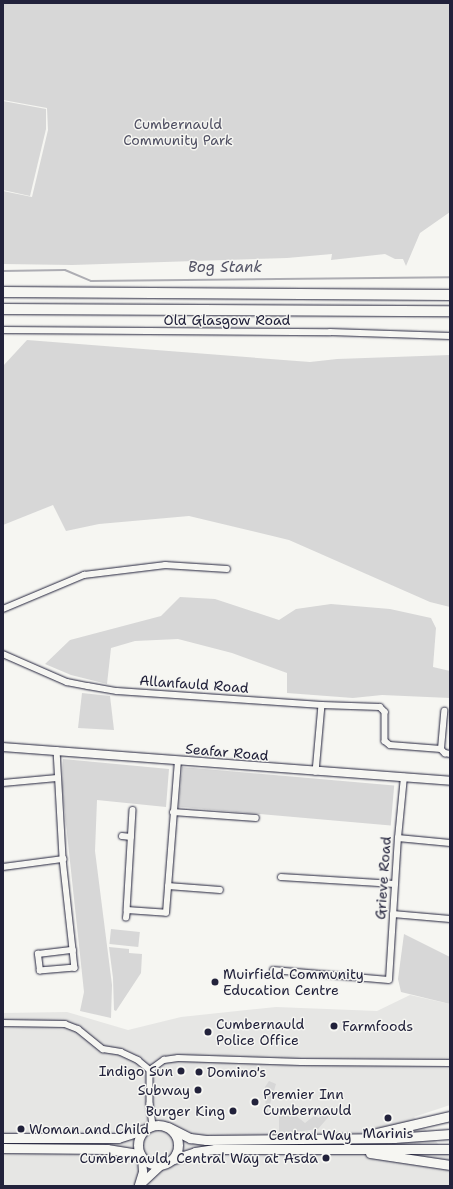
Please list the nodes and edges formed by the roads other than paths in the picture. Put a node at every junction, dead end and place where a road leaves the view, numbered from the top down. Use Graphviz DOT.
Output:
graph roads {
  1 [pos="3,292"];
  2 [pos="450,295"];
  3 [pos="3,309"];
  4 [pos="450,312"];
  5 [pos="3,330"];
  6 [pos="450,336"];
  7 [pos="226,569"];
  8 [pos="3,609"];
  9 [pos="3,654"];
  10 [pos="322,705"];
  11 [pos="444,711"];
  12 [pos="3,747"];
  13 [pos="441,749"];
  14 [pos="57,750"];
  15 [pos="450,754"];
  16 [pos="178,761"];
  17 [pos="316,772"];
  18 [pos="404,777"];
  19 [pos="57,778"];
  20 [pos="450,782"];
  21 [pos="3,783"];
  22 [pos="133,810"];
  23 [pos="173,812"];
  24 [pos="256,818"];
  25 [pos="122,836"];
  26 [pos="131,837"];
  27 [pos="398,838"];
  28 [pos="450,843"];
  29 [pos="63,859"];
  30 [pos="3,867"];
  31 [pos="281,877"];
  32 [pos="395,884"];
  33 [pos="168,886"];
  34 [pos="220,890"];
  35 [pos="127,910"];
  36 [pos="393,914"];
  37 [pos="126,918"];
  38 [pos="450,919"];
  39 [pos="73,950"];
  40 [pos="274,970"];
  41 [pos="3,1023"];
  42 [pos="450,1063"];
  43 [pos="150,1070"];
  44 [pos="450,1116"];
  45 [pos="149,1127"];
  46 [pos="168,1127"];
  47 [pos="450,1134"];
  48 [pos="3,1138"];
  49 [pos="350,1138"];
  50 [pos="3,1148"];
  51 [pos="351,1149"];
  52 [pos="450,1149"];
  53 [pos="141,1156"];
  54 [pos="167,1162"];
  55 [pos="450,1165"];
  56 [pos="139,1186"];
  1 -- 2 [label="highway"];
  3 -- 4 [label="highway"];
  5 -- 6 [label="street, Old Glasgow Road"];
  7 -- 8 [label="street"];
  9 -- 10 [label="street, Allanfauld Road"];
  10 -- 13 [label="street, Allanfauld Road"];
  10 -- 17 [label="street"];
  11 -- 13 [label="street"];
  12 -- 14 [label="street, Seafar Road"];
  13 -- 15 [label="street"];
  14 -- 16 [label="street, Seafar Road"];
  14 -- 19 [label="street"];
  16 -- 17 [label="street, Seafar Road"];
  16 -- 23 [label="street"];
  17 -- 18 [label="street, Seafar Road"];
  18 -- 20 [label="street, Seafar Road"];
  18 -- 27 [label="street, Grieve Road"];
  19 -- 21 [label="street"];
  19 -- 29 [label="street"];
  22 -- 26 [label="street"];
  23 -- 24 [label="street"];
  23 -- 33 [label="street"];
  25 -- 26 [label="street"];
  26 -- 35 [label="street"];
  27 -- 28 [label="street"];
  27 -- 32 [label="street, Grieve Road"];
  29 -- 30 [label="street"];
  29 -- 39 [label="street"];
  31 -- 32 [label="street"];
  32 -- 36 [label="street, Grieve Road"];
  33 -- 34 [label="street"];
  33 -- 35 [label="street"];
  35 -- 37 [label="street"];
  36 -- 38 [label="street"];
  36 -- 40 [label="street, Grieve Road"];
  39 -- 39 [label="street"];
  41 -- 43 [label="street"];
  42 -- 43 [label="street"];
  43 -- 45 [label="street"];
  44 -- 49 [label="main road"];
  45 -- 46 [label="main road"];
  45 -- 48 [label="main road"];
  45 -- 53 [label="main road"];
  46 -- 49 [label="main road, Central Way"];
  46 -- 54 [label="main road"];
  47 -- 49 [label="main road, Central Way"];
  50 -- 53 [label="main road"];
  51 -- 52 [label="main road, Central Way"];
  51 -- 54 [label="main road, Central Way"];
  51 -- 55 [label="main road"];
  53 -- 54 [label="main road"];
  53 -- 56 [label="street"];
  54 -- 56 [label="street"];
}
